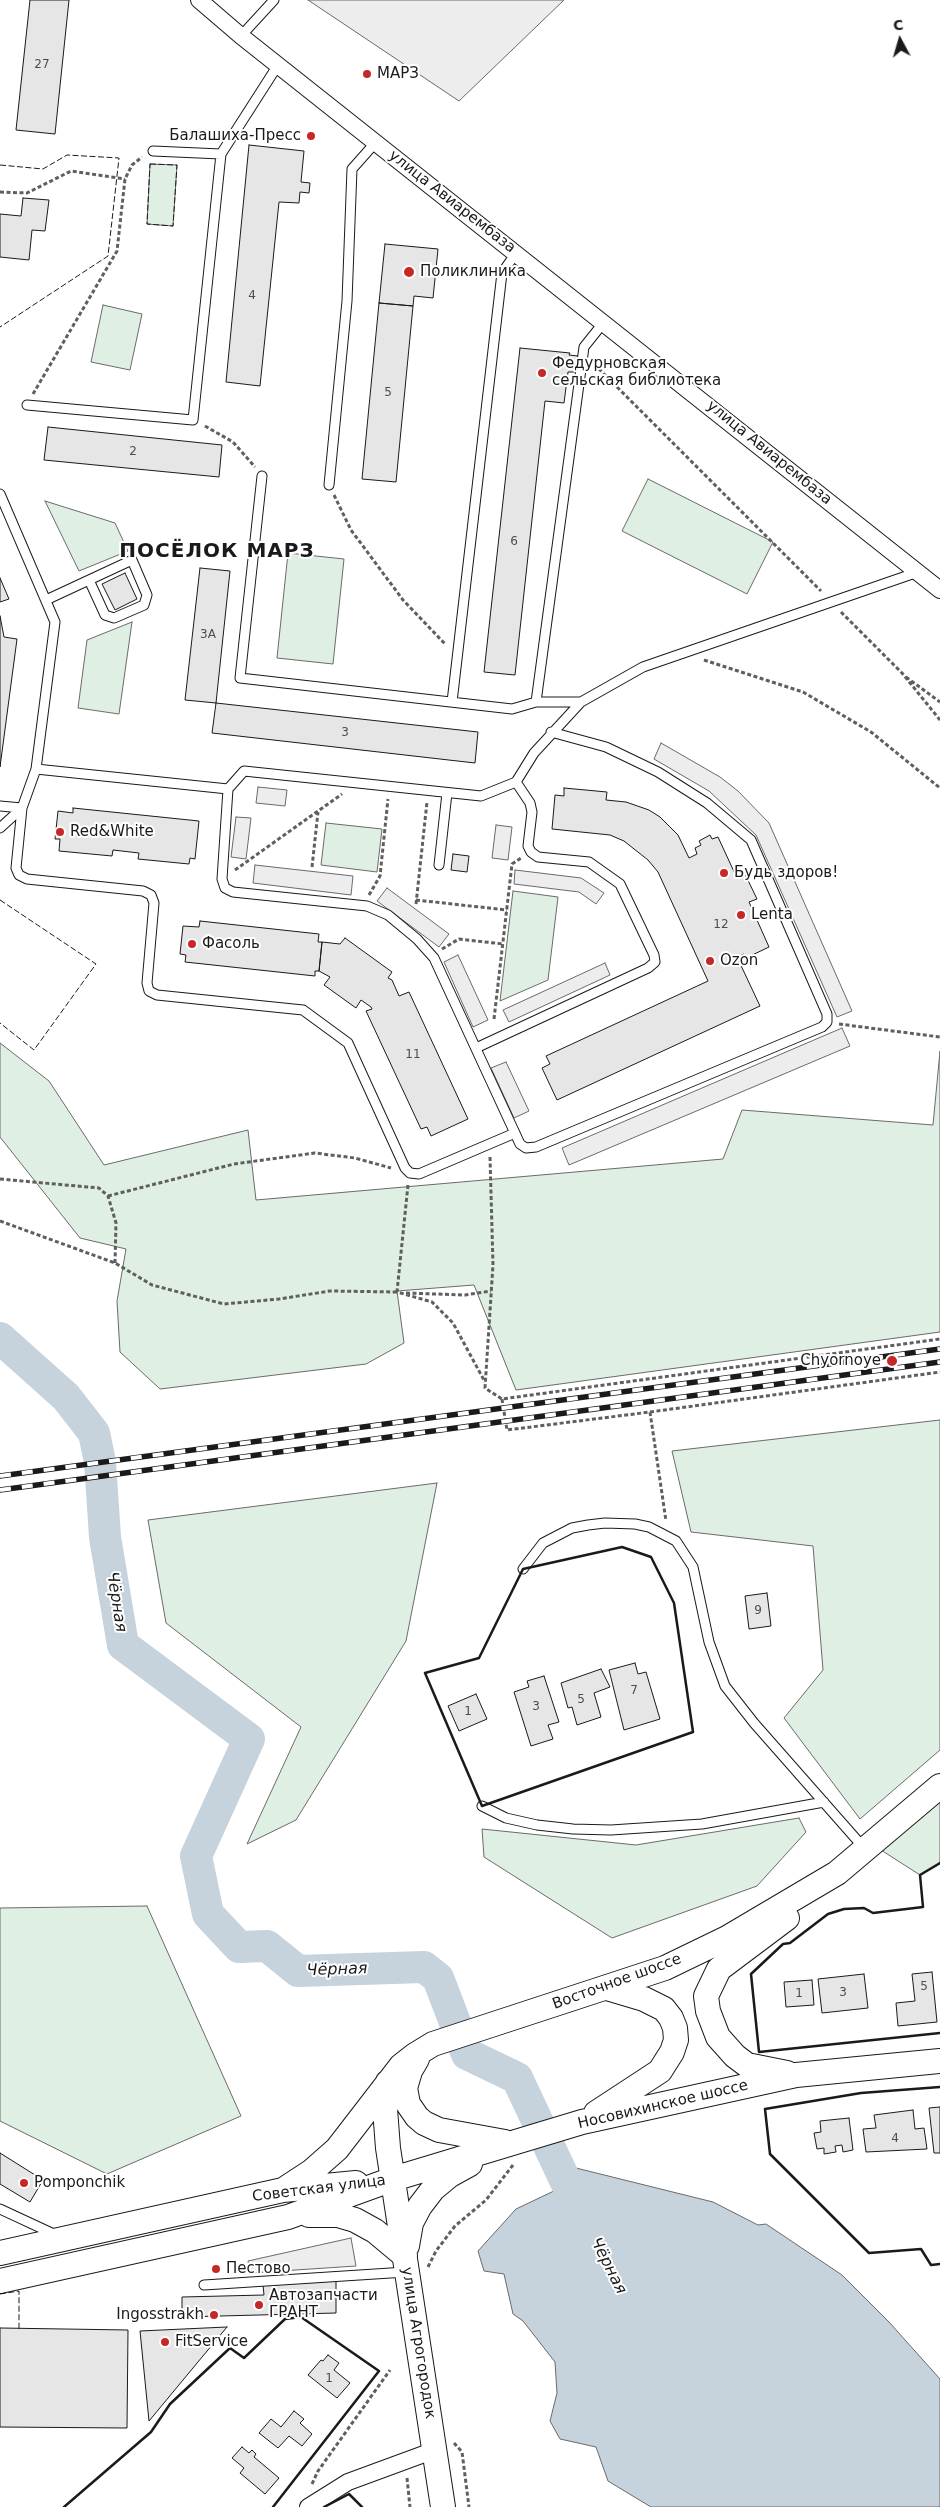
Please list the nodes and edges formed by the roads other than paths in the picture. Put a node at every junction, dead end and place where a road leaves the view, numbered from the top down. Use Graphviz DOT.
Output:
graph roads {
  1 [pos="199,0"];
  2 [pos="274,0"];
  3 [pos="241,36"];
  4 [pos="278,65"];
  5 [pos="376,142"];
  6 [pos="153,151"];
  7 [pos="221,154"];
  8 [pos="516,253"];
  9 [pos="599,328"];
  10 [pos="27,405"];
  11 [pos="262,476"];
  12 [pos="329,485"];
  13 [pos="0,494"];
  14 [pos="918,572"];
  15 [pos="89,580"];
  16 [pos="940,590"];
  17 [pos="46,600"];
  18 [pos="452,702"];
  19 [pos="536,702"];
  20 [pos="581,702"];
  21 [pos="551,732"];
  22 [pos="36,768"];
  23 [pos="516,782"];
  24 [pos="228,789"];
  25 [pos="447,793"];
  26 [pos="0,806"];
  27 [pos="22,808"];
  28 [pos="0,828"];
  29 [pos="439,865"];
  30 [pos="476,1048"];
  31 [pos="515,1133"];
  32 [pos="523,1569"];
  33 [pos="940,1786"];
  34 [pos="824,1802"];
  35 [pos="482,1806"];
  36 [pos="866,1850"];
  37 [pos="837,1872"];
  38 [pos="607,1988"];
  39 [pos="437,2043"];
  40 [pos="940,2061"];
  41 [pos="796,2075"];
  42 [pos="388,2082"];
  43 [pos="582,2122"];
  44 [pos="512,2152"];
  45 [pos="393,2179"];
  46 [pos="283,2190"];
  47 [pos="0,2209"];
  48 [pos="288,2217"];
  49 [pos="66,2239"];
  50 [pos="0,2253"];
  51 [pos="413,2265"];
  52 [pos="0,2281"];
  53 [pos="204,2285"];
  54 [pos="435,2450"];
  55 [pos="308,2507"];
  56 [pos="443,2507"];
  1 -- 3 [label="street, улица Авиарембаза"];
  2 -- 3 [label="lane"];
  3 -- 4 [label="street, улица Авиарембаза"];
  4 -- 5 [label="street, улица Авиарембаза"];
  4 -- 7 [label="lane"];
  5 -- 8 [label="street, улица Авиарембаза"];
  5 -- 12 [label="lane"];
  6 -- 7 [label="lane"];
  7 -- 10 [label="lane"];
  8 -- 9 [label="street, улица Авиарембаза"];
  8 -- 18 [label="lane"];
  9 -- 14 [label="street, улица Авиарембаза"];
  9 -- 19 [label="lane"];
  11 -- 18 [label="lane"];
  13 -- 17 [label="lane"];
  14 -- 16 [label="street, улица Авиарембаза"];
  14 -- 20 [label="lane"];
  15 -- 15 [label="lane"];
  15 -- 17 [label="lane"];
  17 -- 22 [label="lane"];
  18 -- 19 [label="lane"];
  19 -- 20 [label="lane"];
  20 -- 21 [label="lane"];
  21 -- 23 [label="lane"];
  21 -- 31 [label="lane"];
  22 -- 24 [label="lane"];
  22 -- 27 [label="lane"];
  23 -- 25 [label="lane"];
  23 -- 30 [label="lane"];
  24 -- 25 [label="lane"];
  24 -- 30 [label="lane"];
  25 -- 29 [label="lane"];
  26 -- 27 [label="lane"];
  27 -- 28 [label="lane"];
  27 -- 31 [label="lane"];
  30 -- 31 [label="lane"];
  32 -- 34 [label="lane"];
  33 -- 36 [label="main road, Восточное шоссе"];
  34 -- 35 [label="lane"];
  34 -- 36 [label="lane"];
  36 -- 37 [label="main road, Восточное шоссе"];
  37 -- 38 [label="main road, Восточное шоссе"];
  37 -- 41 [label="main road"];
  38 -- 39 [label="main road, Восточное шоссе"];
  38 -- 43 [label="main road"];
  39 -- 42 [label="main road, Восточное шоссе"];
  39 -- 44 [label="main road"];
  40 -- 41 [label="main road, Носовихинское шоссе"];
  41 -- 43 [label="main road, Носовихинское шоссе"];
  42 -- 45 [label="main road"];
  42 -- 46 [label="main road, Восточное шоссе"];
  43 -- 44 [label="main road, Носовихинское шоссе"];
  44 -- 45 [label="main road, Носовихинское шоссе"];
  44 -- 51 [label="main road"];
  45 -- 46 [label="main road, Советская улица"];
  45 -- 48 [label="main road, Советская улица"];
  45 -- 51 [label="main road, улица Агрогородок"];
  46 -- 49 [label="main road, Советская улица"];
  47 -- 49 [label="lane"];
  48 -- 51 [label="main road"];
  48 -- 52 [label="main road, Советская улица"];
  49 -- 50 [label="main road, Советская улица"];
  51 -- 53 [label="lane"];
  51 -- 54 [label="main road, улица Агрогородок"];
  54 -- 55 [label="street"];
  54 -- 56 [label="main road, улица Агрогородок"];
}
